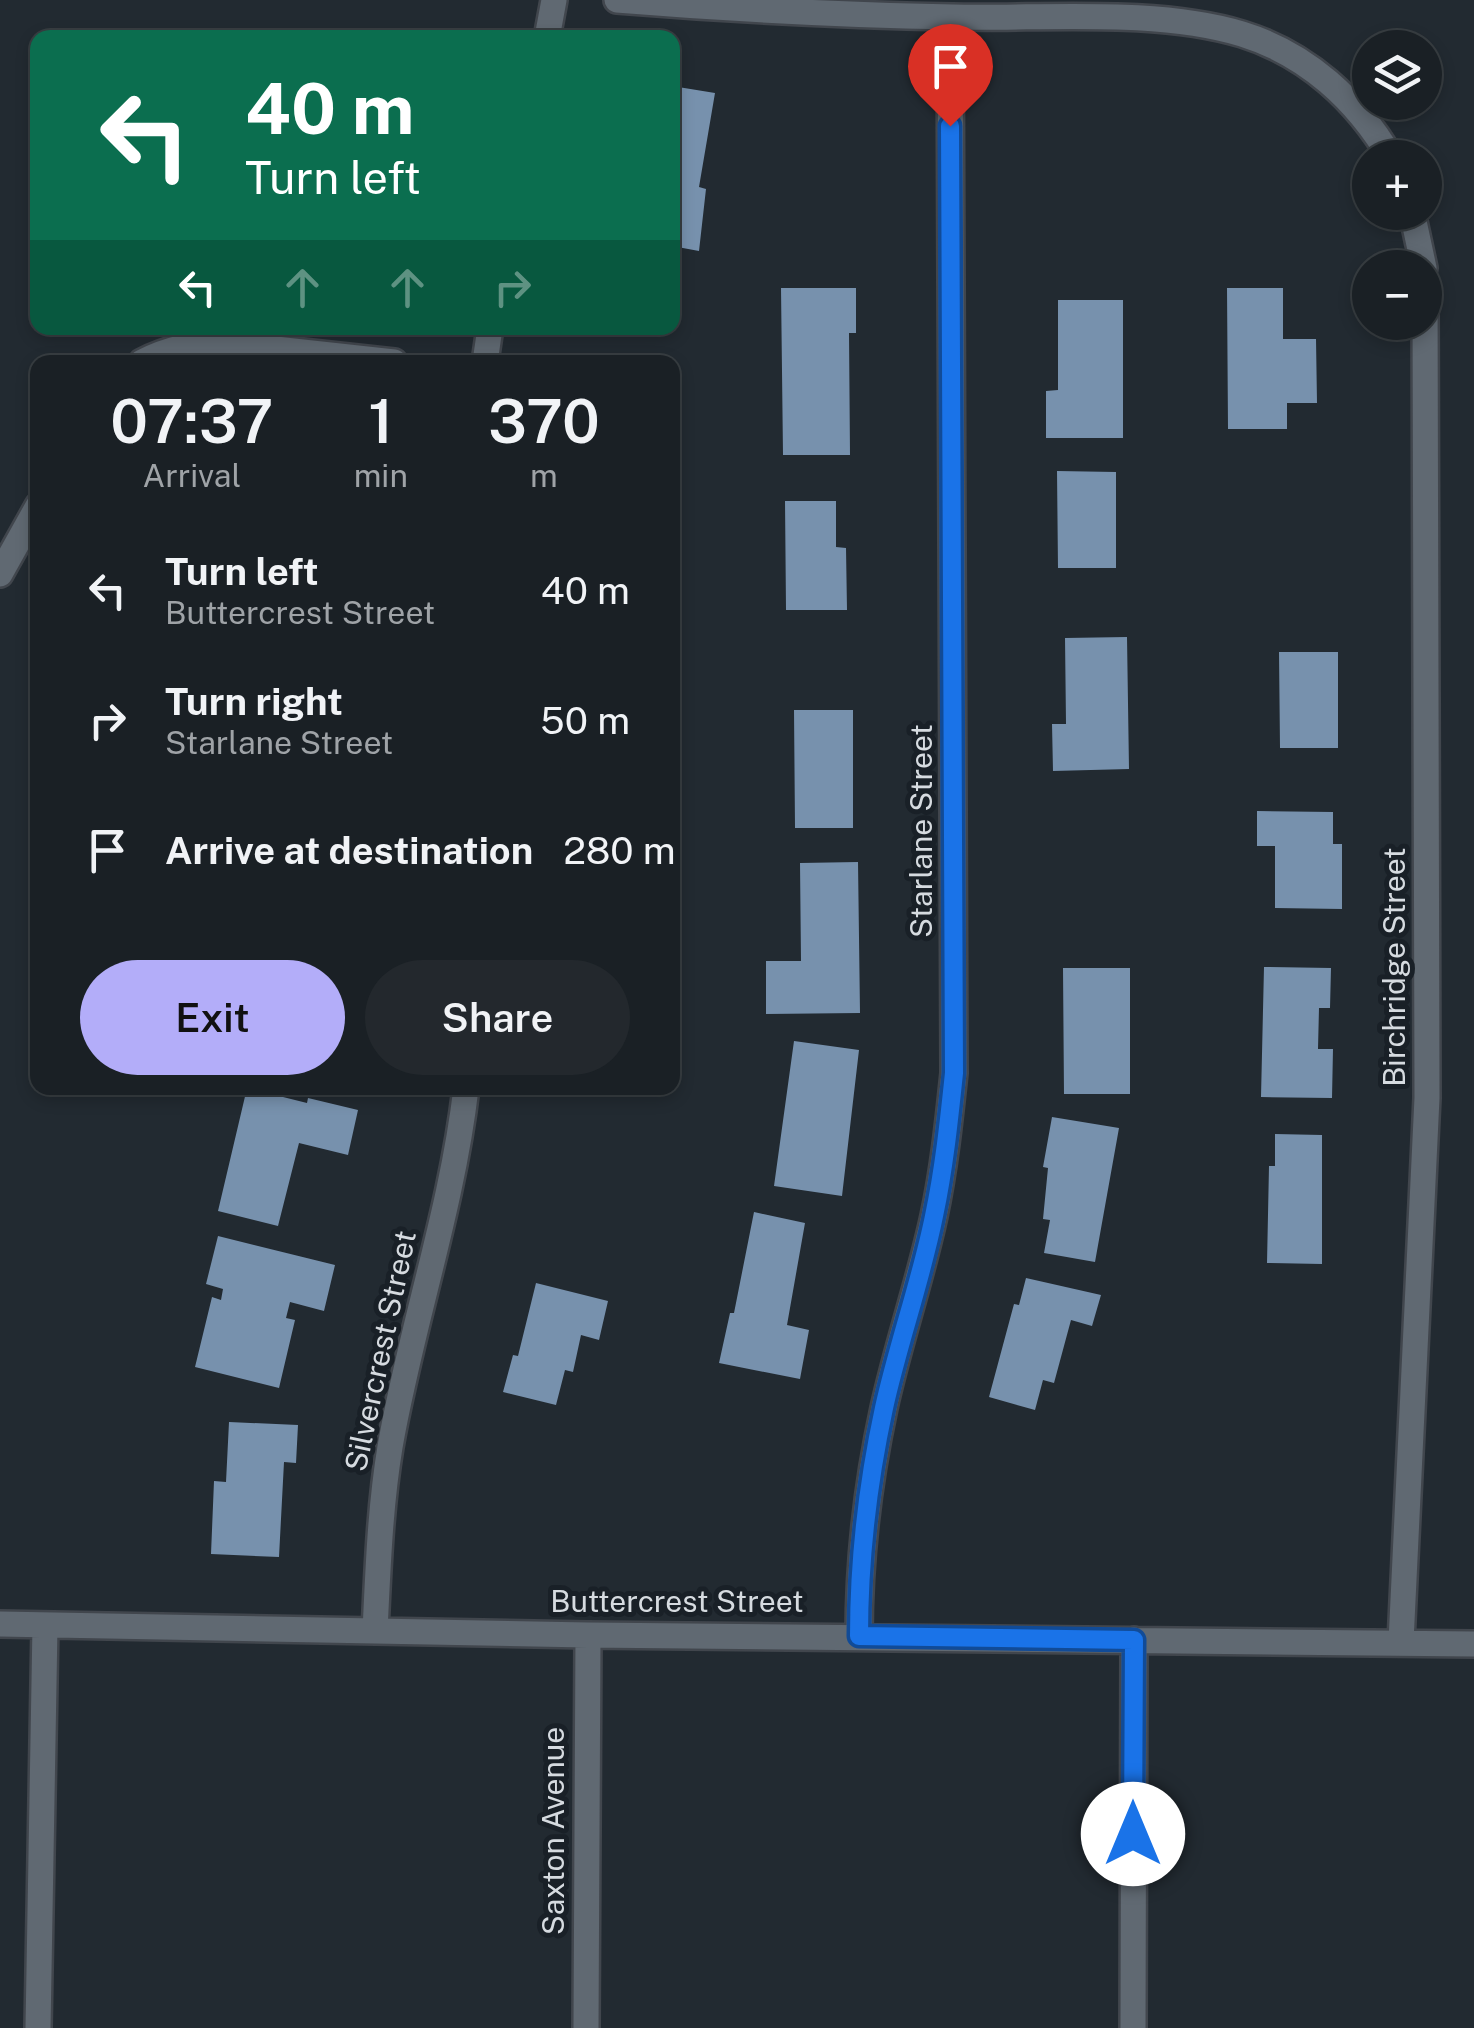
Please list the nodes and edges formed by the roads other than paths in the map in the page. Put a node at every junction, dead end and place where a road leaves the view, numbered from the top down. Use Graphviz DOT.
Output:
graph roads {
  1 [pos="554,0"];
  2 [pos="617,0"];
  3 [pos="950,17"];
  4 [pos="548,30"];
  5 [pos="1378,140"];
  6 [pos="1425,340"];
  7 [pos="156,355"];
  8 [pos="331,355"];
  9 [pos="30,520"];
  10 [pos="0,574"];
  11 [pos="465,1095"];
  12 [pos="0,1624"];
  13 [pos="45,1625"];
  14 [pos="376,1631"];
  15 [pos="588,1635"];
  16 [pos="859,1636"];
  17 [pos="1134,1640"];
  18 [pos="1402,1642"];
  19 [pos="1474,1644"];
  20 [pos="38,2028"];
  21 [pos="586,2028"];
  22 [pos="1133,2028"];
  1 -- 4 [label="street"];
  2 -- 3 [label="street"];
  3 -- 5 [label="street"];
  3 -- 16 [label="street, Starlane Street"];
  6 -- 18 [label="street, Birchridge Street"];
  7 -- 8 [label="street"];
  9 -- 10 [label="street"];
  11 -- 14 [label="street, Silvercrest Street"];
  12 -- 13 [label="street, Buttercrest Street"];
  13 -- 14 [label="street, Buttercrest Street"];
  13 -- 20 [label="street"];
  14 -- 15 [label="street, Buttercrest Street"];
  15 -- 16 [label="street, Buttercrest Street"];
  15 -- 21 [label="street, Saxton Avenue"];
  16 -- 17 [label="street, Buttercrest Street"];
  17 -- 18 [label="street, Buttercrest Street"];
  17 -- 22 [label="street"];
  18 -- 19 [label="street, Buttercrest Street"];
}
